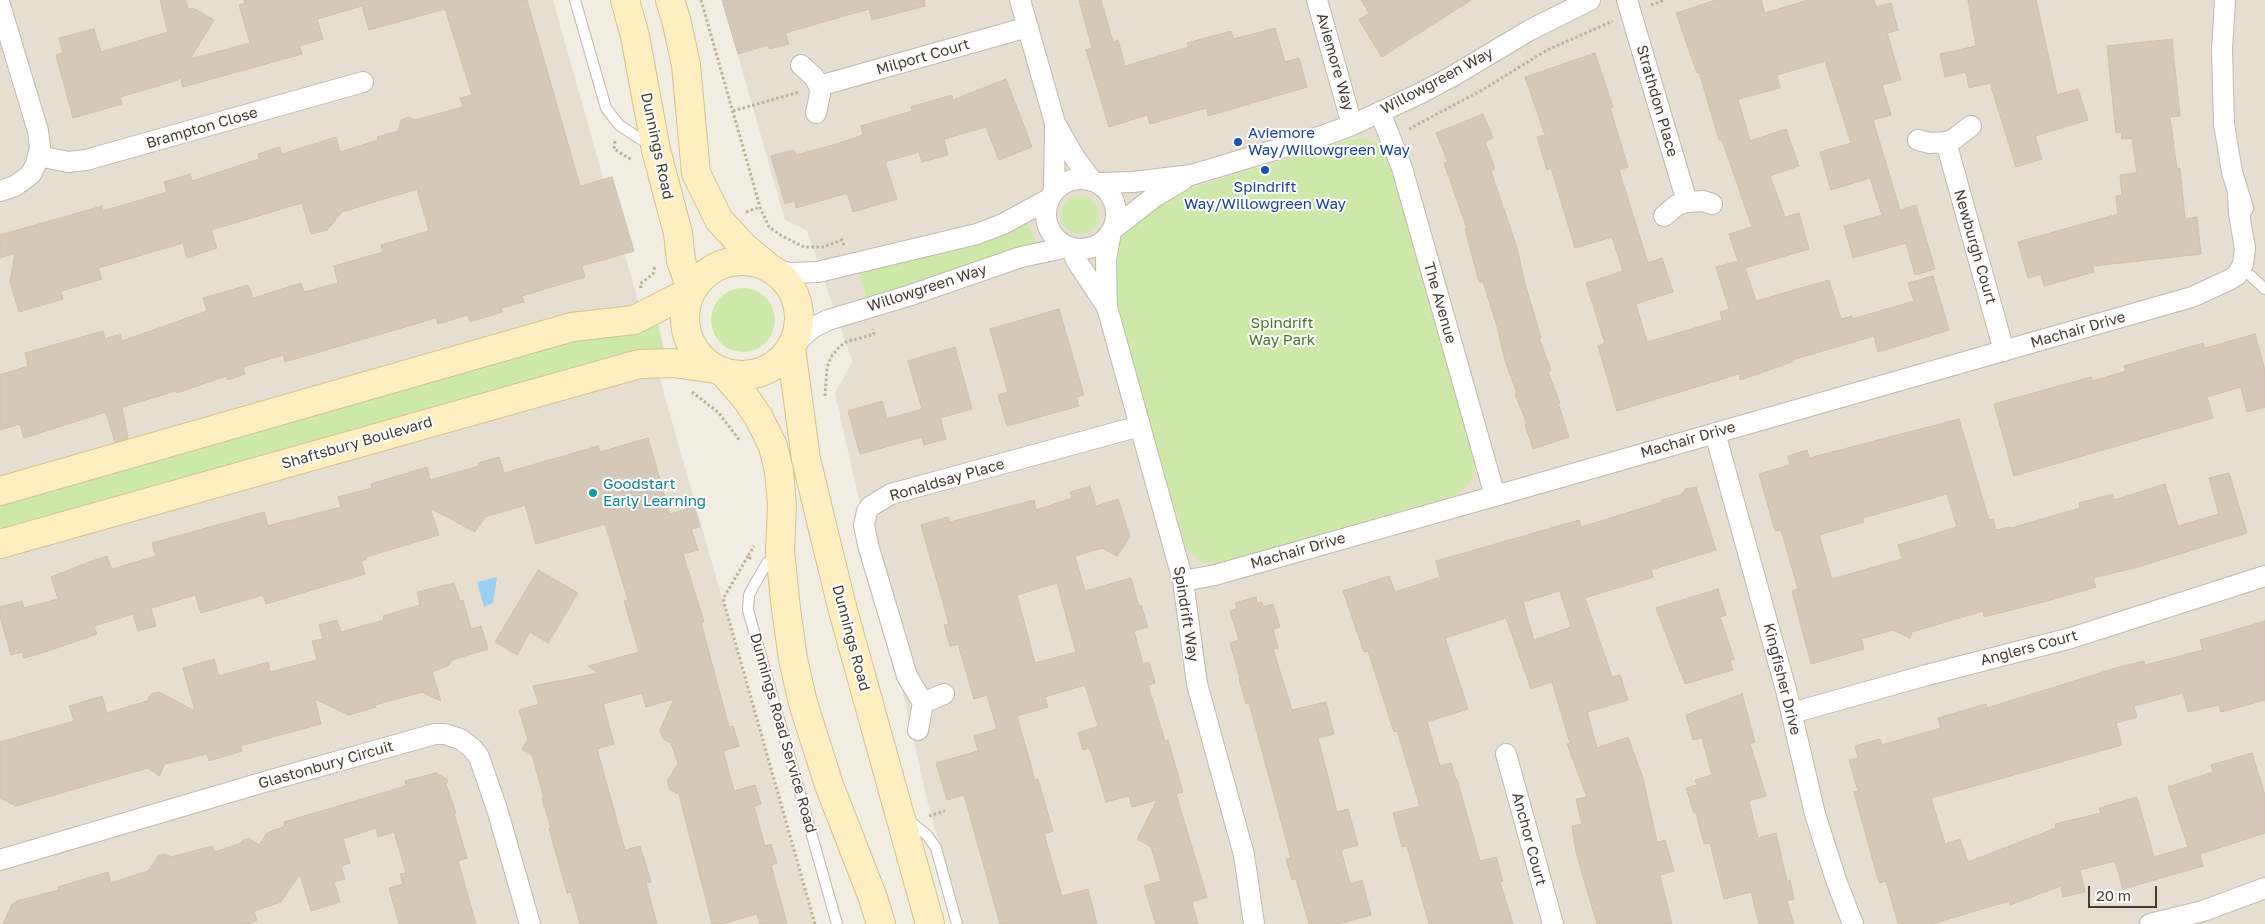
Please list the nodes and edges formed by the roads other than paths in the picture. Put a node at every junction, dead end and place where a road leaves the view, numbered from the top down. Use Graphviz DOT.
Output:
graph roads {
  1 [pos="575,0"];
  2 [pos="625,0"];
  3 [pos="670,0"];
  4 [pos="1020,0"];
  5 [pos="1317,0"];
  6 [pos="1590,0"];
  7 [pos="2225,0"];
  8 [pos="0,5"];
  9 [pos="1629,7"];
  10 [pos="1028,27"];
  11 [pos="801,66"];
  12 [pos="363,82"];
  13 [pos="819,86"];
  14 [pos="1380,112"];
  15 [pos="816,113"];
  16 [pos="1055,123"];
  17 [pos="1352,125"];
  18 [pos="1971,126"];
  19 [pos="1918,140"];
  20 [pos="1946,142"];
  21 [pos="656,150"];
  22 [pos="39,156"];
  23 [pos="1191,175"];
  24 [pos="1095,182"];
  25 [pos="0,191"];
  26 [pos="1052,195"];
  27 [pos="1687,202"];
  28 [pos="1712,204"];
  29 [pos="1664,216"];
  30 [pos="1112,230"];
  31 [pos="1070,248"];
  32 [pos="772,269"];
  33 [pos="2252,278"];
  34 [pos="692,291"];
  35 [pos="1106,307"];
  36 [pos="792,347"];
  37 [pos="2004,351"];
  38 [pos="719,370"];
  39 [pos="1140,426"];
  40 [pos="1715,433"];
  41 [pos="0,491"];
  42 [pos="1495,496"];
  43 [pos="0,544"];
  44 [pos="780,551"];
  45 [pos="2265,576"];
  46 [pos="1183,581"];
  47 [pos="944,694"];
  48 [pos="923,703"];
  49 [pos="1792,713"];
  50 [pos="918,730"];
  51 [pos="1506,754"];
  52 [pos="912,810"];
  53 [pos="0,860"];
  54 [pos="2265,888"];
  55 [pos="530,924"];
  56 [pos="837,924"];
  57 [pos="881,924"];
  58 [pos="930,924"];
  59 [pos="957,924"];
  60 [pos="1254,924"];
  61 [pos="1553,924"];
  62 [pos="1853,924"];
  63 [pos="2150,924"];
  1 -- 21 [label="lane"];
  2 -- 21 [label="main road, Dunnings Road"];
  3 -- 32 [label="main road"];
  4 -- 10 [label="street"];
  5 -- 17 [label="street, Aviemore Way"];
  6 -- 14 [label="street, Willowgreen Way"];
  7 -- 33 [label="street, Machair Drive"];
  8 -- 22 [label="street"];
  9 -- 27 [label="street, Strathdon Place"];
  10 -- 13 [label="street, Milport Court"];
  10 -- 16 [label="street"];
  11 -- 13 [label="street"];
  12 -- 22 [label="street, Brampton Close"];
  13 -- 15 [label="street"];
  14 -- 17 [label="street, Willowgreen Way"];
  14 -- 42 [label="street, The Avenue"];
  16 -- 24 [label="street"];
  16 -- 26 [label="street"];
  17 -- 23 [label="street, Willowgreen Way"];
  18 -- 20 [label="street"];
  19 -- 20 [label="street"];
  20 -- 37 [label="street, Newburgh Court"];
  21 -- 34 [label="main road, Dunnings Road"];
  22 -- 25 [label="street"];
  23 -- 24 [label="street, Willowgreen Way"];
  23 -- 30 [label="street, Willowgreen Way"];
  24 -- 26 [label="street"];
  24 -- 30 [label="street"];
  26 -- 31 [label="street"];
  26 -- 32 [label="street"];
  27 -- 28 [label="street"];
  27 -- 29 [label="street"];
  30 -- 31 [label="street"];
  30 -- 35 [label="street, Spindrift Way"];
  31 -- 35 [label="street, Spindrift Way"];
  31 -- 36 [label="street, Willowgreen Way"];
  32 -- 34 [label="main road"];
  32 -- 36 [label="main road"];
  33 -- 37 [label="street, Machair Drive"];
  34 -- 38 [label="main road"];
  34 -- 41 [label="main road"];
  35 -- 39 [label="street, Spindrift Way"];
  36 -- 38 [label="main road"];
  36 -- 52 [label="main road, Dunnings Road"];
  37 -- 40 [label="street, Machair Drive"];
  38 -- 43 [label="main road, Shaftsbury Boulevard"];
  38 -- 44 [label="main road"];
  39 -- 46 [label="street, Spindrift Way"];
  39 -- 48 [label="street, Ronaldsay Place"];
  40 -- 42 [label="street, Machair Drive"];
  40 -- 49 [label="street, Kingfisher Drive"];
  42 -- 46 [label="street, Machair Drive"];
  44 -- 56 [label="lane, Dunnings Road Service Road"];
  44 -- 57 [label="main road"];
  45 -- 49 [label="street, Anglers Court"];
  46 -- 60 [label="street, Spindrift Way"];
  47 -- 48 [label="street"];
  48 -- 50 [label="street"];
  49 -- 62 [label="street, Kingfisher Drive"];
  51 -- 61 [label="street, Anchor Court"];
  52 -- 58 [label="main road, Dunnings Road"];
  52 -- 59 [label="lane"];
  53 -- 55 [label="street, Glastonbury Circuit"];
  54 -- 63 [label="street"];
}
